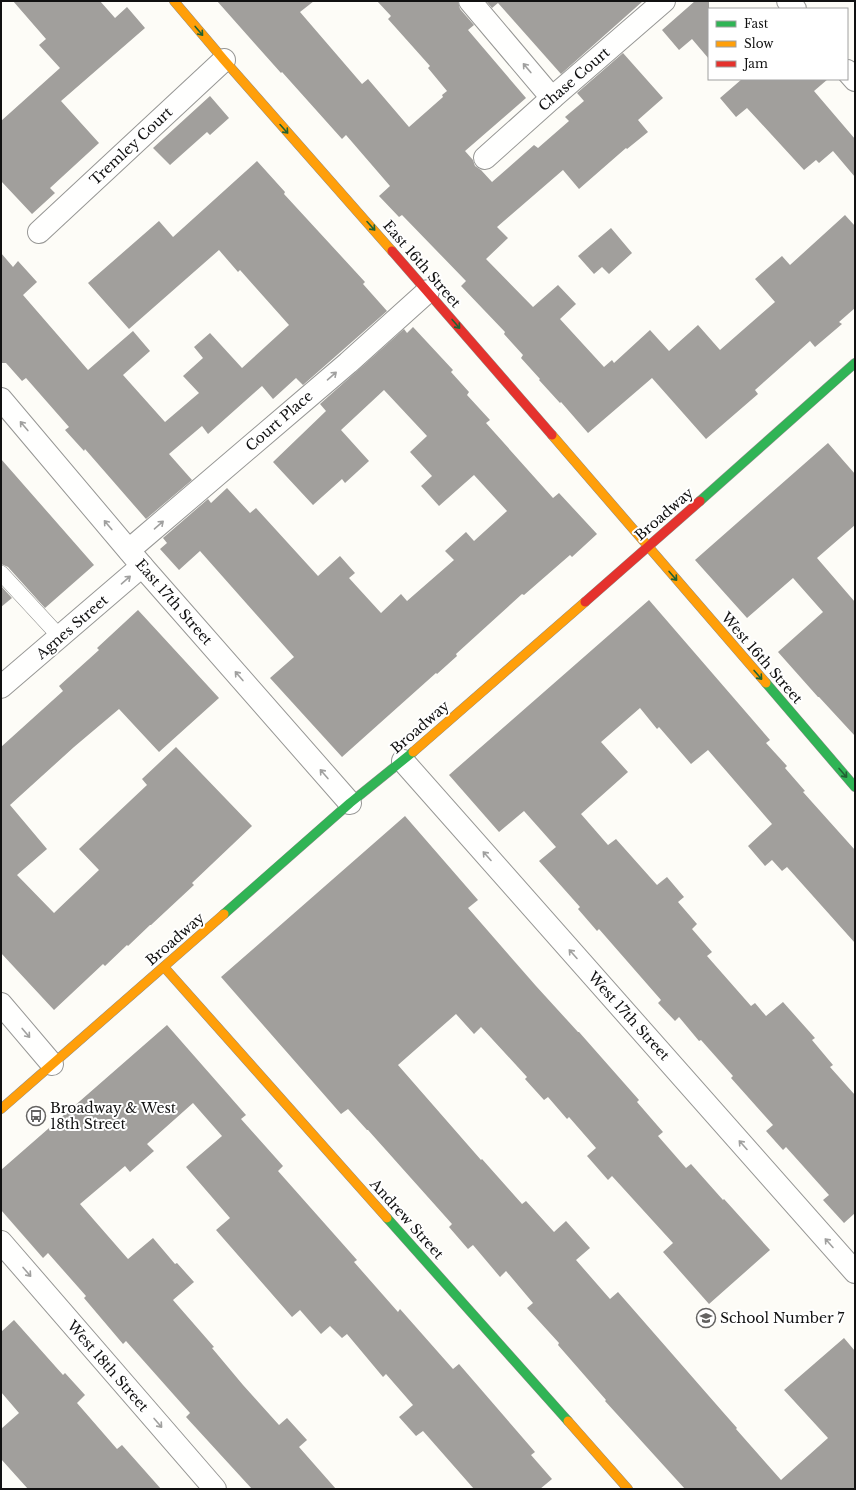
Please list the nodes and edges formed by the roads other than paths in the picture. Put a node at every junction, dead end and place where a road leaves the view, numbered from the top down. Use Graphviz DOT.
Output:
graph roads {
  1 [pos="174,1"];
  2 [pos="470,1"];
  3 [pos="664,1"];
  4 [pos="224,60"];
  5 [pos="848,72"];
  6 [pos="855,80"];
  7 [pos="552,98"];
  8 [pos="485,158"];
  9 [pos="39,232"];
  10 [pos="428,291"];
  11 [pos="855,363"];
  12 [pos="1,399"];
  13 [pos="648,547"];
  14 [pos="136,558"];
  15 [pos="1,573"];
  16 [pos="60,637"];
  17 [pos="1,687"];
  18 [pos="402,761"];
  19 [pos="855,787"];
  20 [pos="350,803"];
  21 [pos="164,967"];
  22 [pos="1,1004"];
  23 [pos="52,1064"];
  24 [pos="1,1110"];
  25 [pos="1,1242"];
  26 [pos="855,1272"];
  27 [pos="215,1489"];
  28 [pos="628,1489"];
  1 -- 4 [label="street, East 16th Street, one-way"];
  7 -- 2 [label="street, one-way"];
  3 -- 7 [label="street, Chase Court"];
  4 -- 9 [label="street, Tremley Court"];
  4 -- 10 [label="street, East 16th Street, one-way"];
  5 -- 6 [label="street"];
  7 -- 8 [label="street, Chase Court"];
  10 -- 13 [label="street, East 16th Street, one-way"];
  14 -- 10 [label="street, Court Place, one-way"];
  11 -- 13 [label="street, Broadway"];
  14 -- 12 [label="street, East 17th Street, one-way"];
  13 -- 18 [label="street, Broadway"];
  13 -- 19 [label="street, West 16th Street, one-way"];
  16 -- 14 [label="street, Agnes Street, one-way"];
  20 -- 14 [label="street, East 17th Street, one-way"];
  15 -- 16 [label="lane"];
  16 -- 17 [label="street, Agnes Street"];
  18 -- 20 [label="street, Broadway"];
  26 -- 18 [label="street, West 17th Street, one-way"];
  20 -- 21 [label="street, Broadway"];
  21 -- 23 [label="street, Broadway"];
  21 -- 28 [label="street, Andrew Street"];
  22 -- 23 [label="street, one-way"];
  23 -- 24 [label="street, Broadway"];
  25 -- 27 [label="street, West 18th Street, one-way"];
}
